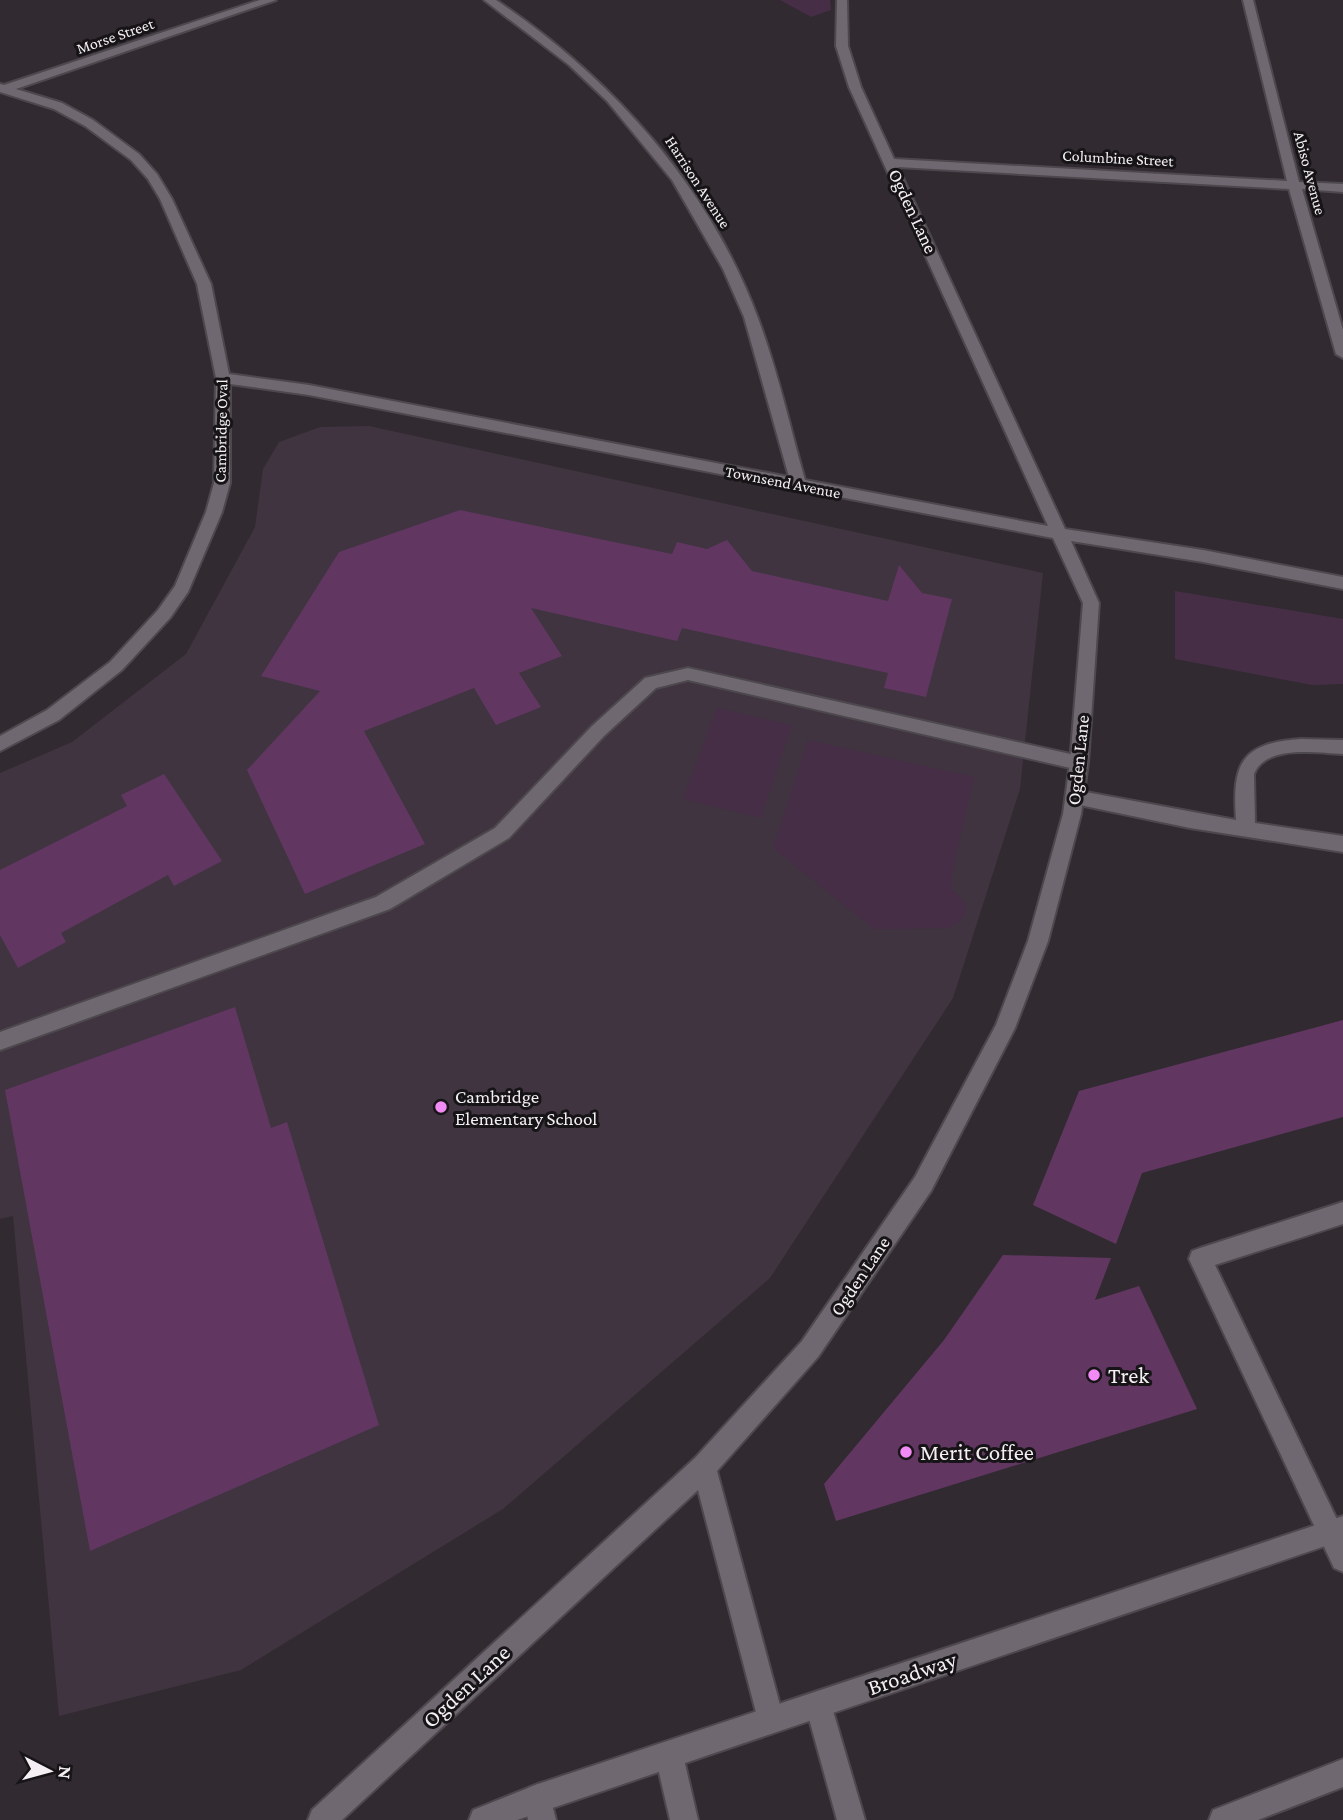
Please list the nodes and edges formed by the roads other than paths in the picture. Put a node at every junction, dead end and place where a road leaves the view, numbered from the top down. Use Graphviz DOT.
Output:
graph roads {
  1 [pos="271,0"];
  2 [pos="489,0"];
  3 [pos="842,0"];
  4 [pos="1248,0"];
  5 [pos="4,88"];
  6 [pos="891,163"];
  7 [pos="1294,185"];
  8 [pos="1343,188"];
  9 [pos="1343,354"];
  10 [pos="223,378"];
  11 [pos="799,485"];
  12 [pos="1060,534"];
  13 [pos="1343,583"];
  14 [pos="0,744"];
  15 [pos="1343,747"];
  16 [pos="1079,763"];
  17 [pos="1075,797"];
  18 [pos="1245,830"];
  19 [pos="1343,844"];
  20 [pos="0,1041"];
  21 [pos="1343,1213"];
  22 [pos="704,1467"];
  23 [pos="1336,1530"];
  24 [pos="1343,1559"];
  25 [pos="818,1704"];
  26 [pos="771,1720"];
  27 [pos="669,1755"];
  28 [pos="1343,1773"];
  29 [pos="540,1809"];
  30 [pos="321,1820"];
  31 [pos="483,1820"];
  32 [pos="684,1820"];
  33 [pos="851,1820"];
  34 [pos="1223,1820"];
  1 -- 5 [label="street, Morse Street"];
  2 -- 11 [label="street, Harrison Avenue"];
  3 -- 6 [label="street, Ogden Lane"];
  4 -- 7 [label="street, Abiso Avenue"];
  5 -- 10 [label="street, Cambridge Oval"];
  6 -- 7 [label="street, Columbine Street"];
  6 -- 12 [label="street, Ogden Lane"];
  7 -- 8 [label="street, Columbine Street"];
  7 -- 9 [label="street, Abiso Avenue"];
  10 -- 11 [label="street, Townsend Avenue"];
  10 -- 14 [label="street, Cambridge Oval"];
  11 -- 12 [label="street, Townsend Avenue"];
  12 -- 13 [label="street, Townsend Avenue"];
  12 -- 16 [label="street, Ogden Lane"];
  15 -- 18 [label="street"];
  16 -- 17 [label="street, Ogden Lane"];
  16 -- 20 [label="street"];
  17 -- 18 [label="street"];
  17 -- 22 [label="street, Ogden Lane"];
  18 -- 19 [label="street"];
  21 -- 23 [label="street"];
  22 -- 26 [label="street"];
  22 -- 30 [label="street, Ogden Lane"];
  23 -- 24 [label="street"];
  23 -- 25 [label="street, Broadway"];
  25 -- 26 [label="street, Broadway"];
  25 -- 33 [label="street"];
  26 -- 27 [label="street, Broadway"];
  27 -- 29 [label="street, Broadway"];
  27 -- 32 [label="street"];
  28 -- 34 [label="street"];
  29 -- 31 [label="street, Broadway"];
}
